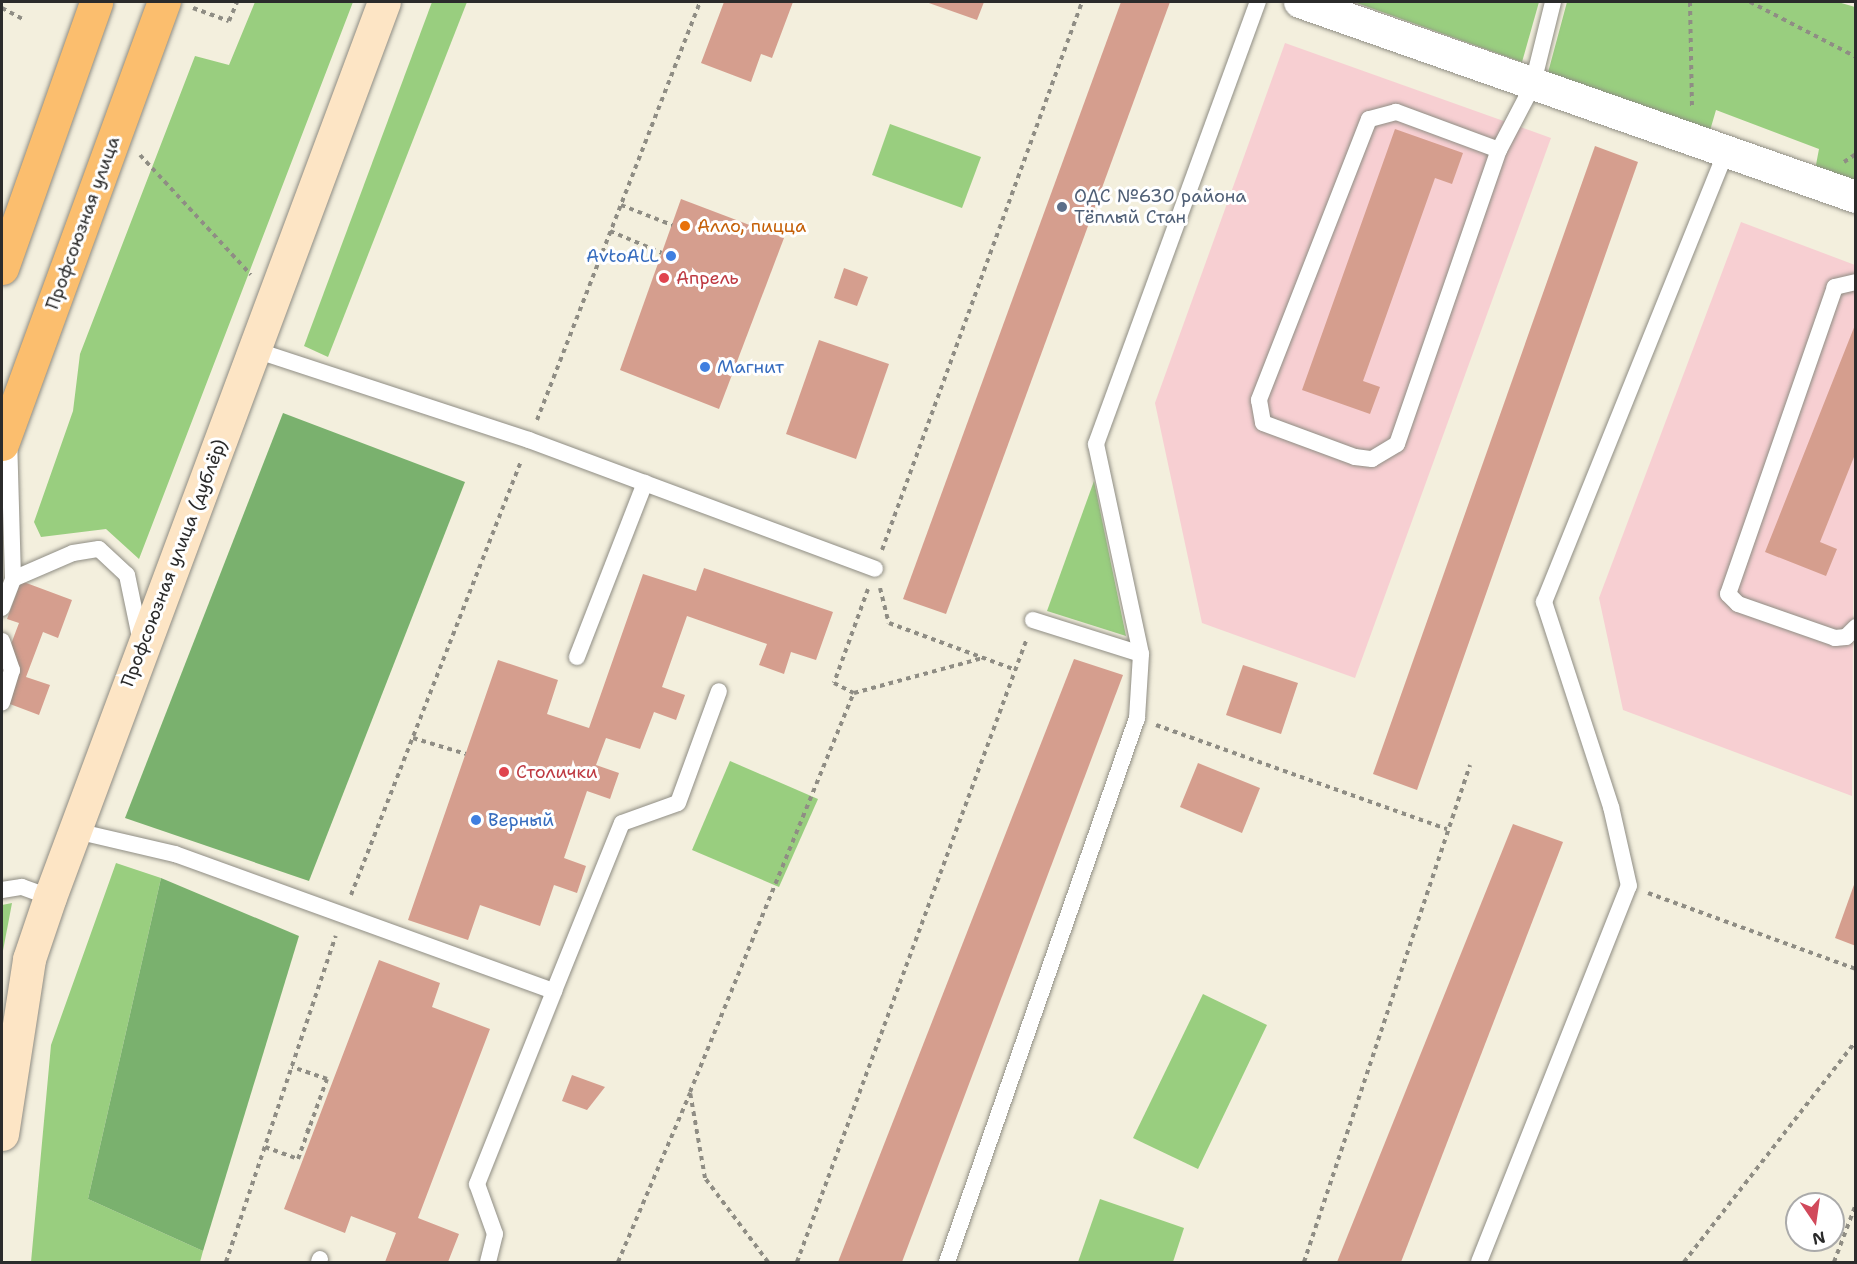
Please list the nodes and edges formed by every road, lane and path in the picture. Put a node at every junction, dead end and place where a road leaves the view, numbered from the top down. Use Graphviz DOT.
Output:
graph roads {
  1 [pos="96,2"];
  2 [pos="237,2"];
  3 [pos="384,2"];
  4 [pos="1082,2"];
  5 [pos="1258,2"];
  6 [pos="1300,2"];
  7 [pos="1553,2"];
  8 [pos="1690,2"];
  9 [pos="1750,2"];
  10 [pos="175,3"];
  11 [pos="2,8"];
  12 [pos="25,20"];
  13 [pos="1856,57"];
  14 [pos="1532,87"];
  15 [pos="1693,141"];
  16 [pos="1499,150"];
  17 [pos="1726,152"];
  18 [pos="139,154"];
  19 [pos="1856,197"];
  20 [pos="621,205"];
  21 [pos="672,225"];
  22 [pos="610,231"];
  23 [pos="662,253"];
  24 [pos="241,264"];
  25 [pos="2,268"];
  26 [pos="1856,282"];
  27 [pos="255,350"];
  28 [pos="5,434"];
  29 [pos="645,483"];
  30 [pos="875,569"];
  31 [pos="13,579"];
  32 [pos="2,608"];
  33 [pos="1033,620"];
  34 [pos="1856,627"];
  35 [pos="2,640"];
  36 [pos="142,646"];
  37 [pos="1141,654"];
  38 [pos="577,657"];
  39 [pos="982,658"];
  40 [pos="1016,670"];
  41 [pos="719,691"];
  42 [pos="854,693"];
  43 [pos="2,702"];
  44 [pos="1137,718"];
  45 [pos="413,738"];
  46 [pos="466,754"];
  47 [pos="1470,765"];
  48 [pos="1447,829"];
  49 [pos="76,831"];
  50 [pos="1629,886"];
  51 [pos="2,890"];
  52 [pos="50,897"];
  53 [pos="343,915"];
  54 [pos="1856,969"];
  55 [pos="554,992"];
  56 [pos="1856,1041"];
  57 [pos="292,1067"];
  58 [pos="690,1092"];
  59 [pos="306,1129"];
  60 [pos="313,1132"];
  61 [pos="2,1134"];
  62 [pos="265,1147"];
  63 [pos="1856,1204"];
  64 [pos="226,1263"];
  65 [pos="488,1263"];
  66 [pos="618,1263"];
  67 [pos="768,1263"];
  68 [pos="797,1263"];
  69 [pos="947,1263"];
  70 [pos="1304,1263"];
  71 [pos="1479,1263"];
  72 [pos="1684,1263"];
  73 [pos="1834,1263"];
  1 -- 25 [label="main road"];
  2 -- 10 [label="path"];
  3 -- 27 [label="street, Профсоюзная улица (дублёр)"];
  4 -- 30 [label="path"];
  5 -- 37 [label="lane"];
  6 -- 14 [label="street"];
  7 -- 14 [label="lane"];
  8 -- 15 [label="path"];
  9 -- 13 [label="path"];
  10 -- 28 [label="main road, Профсоюзная улица"];
  11 -- 12 [label="path"];
  14 -- 15 [label="street"];
  14 -- 16 [label="lane"];
  15 -- 17 [label="street"];
  16 -- 16 [label="lane"];
  17 -- 19 [label="street"];
  17 -- 50 [label="lane"];
  18 -- 24 [label="path"];
  20 -- 21 [label="path"];
  22 -- 23 [label="path"];
  26 -- 34 [label="lane"];
  27 -- 29 [label="lane"];
  27 -- 36 [label="street, Профсоюзная улица (дублёр)"];
  28 -- 31 [label="lane"];
  29 -- 30 [label="lane"];
  29 -- 38 [label="lane"];
  30 -- 39 [label="path"];
  30 -- 42 [label="path"];
  31 -- 32 [label="lane"];
  31 -- 36 [label="lane"];
  33 -- 37 [label="lane"];
  33 -- 40 [label="path"];
  35 -- 43 [label="lane"];
  36 -- 49 [label="street, Профсоюзная улица (дублёр)"];
  37 -- 44 [label="lane"];
  39 -- 40 [label="path"];
  39 -- 42 [label="path"];
  40 -- 68 [label="path"];
  41 -- 55 [label="lane"];
  42 -- 58 [label="path"];
  44 -- 48 [label="path"];
  44 -- 69 [label="lane"];
  45 -- 46 [label="path"];
  47 -- 48 [label="path"];
  48 -- 70 [label="path"];
  49 -- 52 [label="street, Профсоюзная улица (дублёр)"];
  49 -- 53 [label="lane"];
  50 -- 54 [label="path"];
  50 -- 71 [label="lane"];
  51 -- 52 [label="lane"];
  52 -- 61 [label="street, Профсоюзная улица (дублёр)"];
  53 -- 55 [label="lane"];
  53 -- 57 [label="path"];
  55 -- 65 [label="lane"];
  56 -- 72 [label="path"];
  57 -- 59 [label="path"];
  57 -- 62 [label="path"];
  58 -- 66 [label="path"];
  58 -- 67 [label="path"];
  59 -- 60 [label="path"];
  59 -- 62 [label="path"];
  62 -- 64 [label="path"];
  63 -- 73 [label="path"];
}
